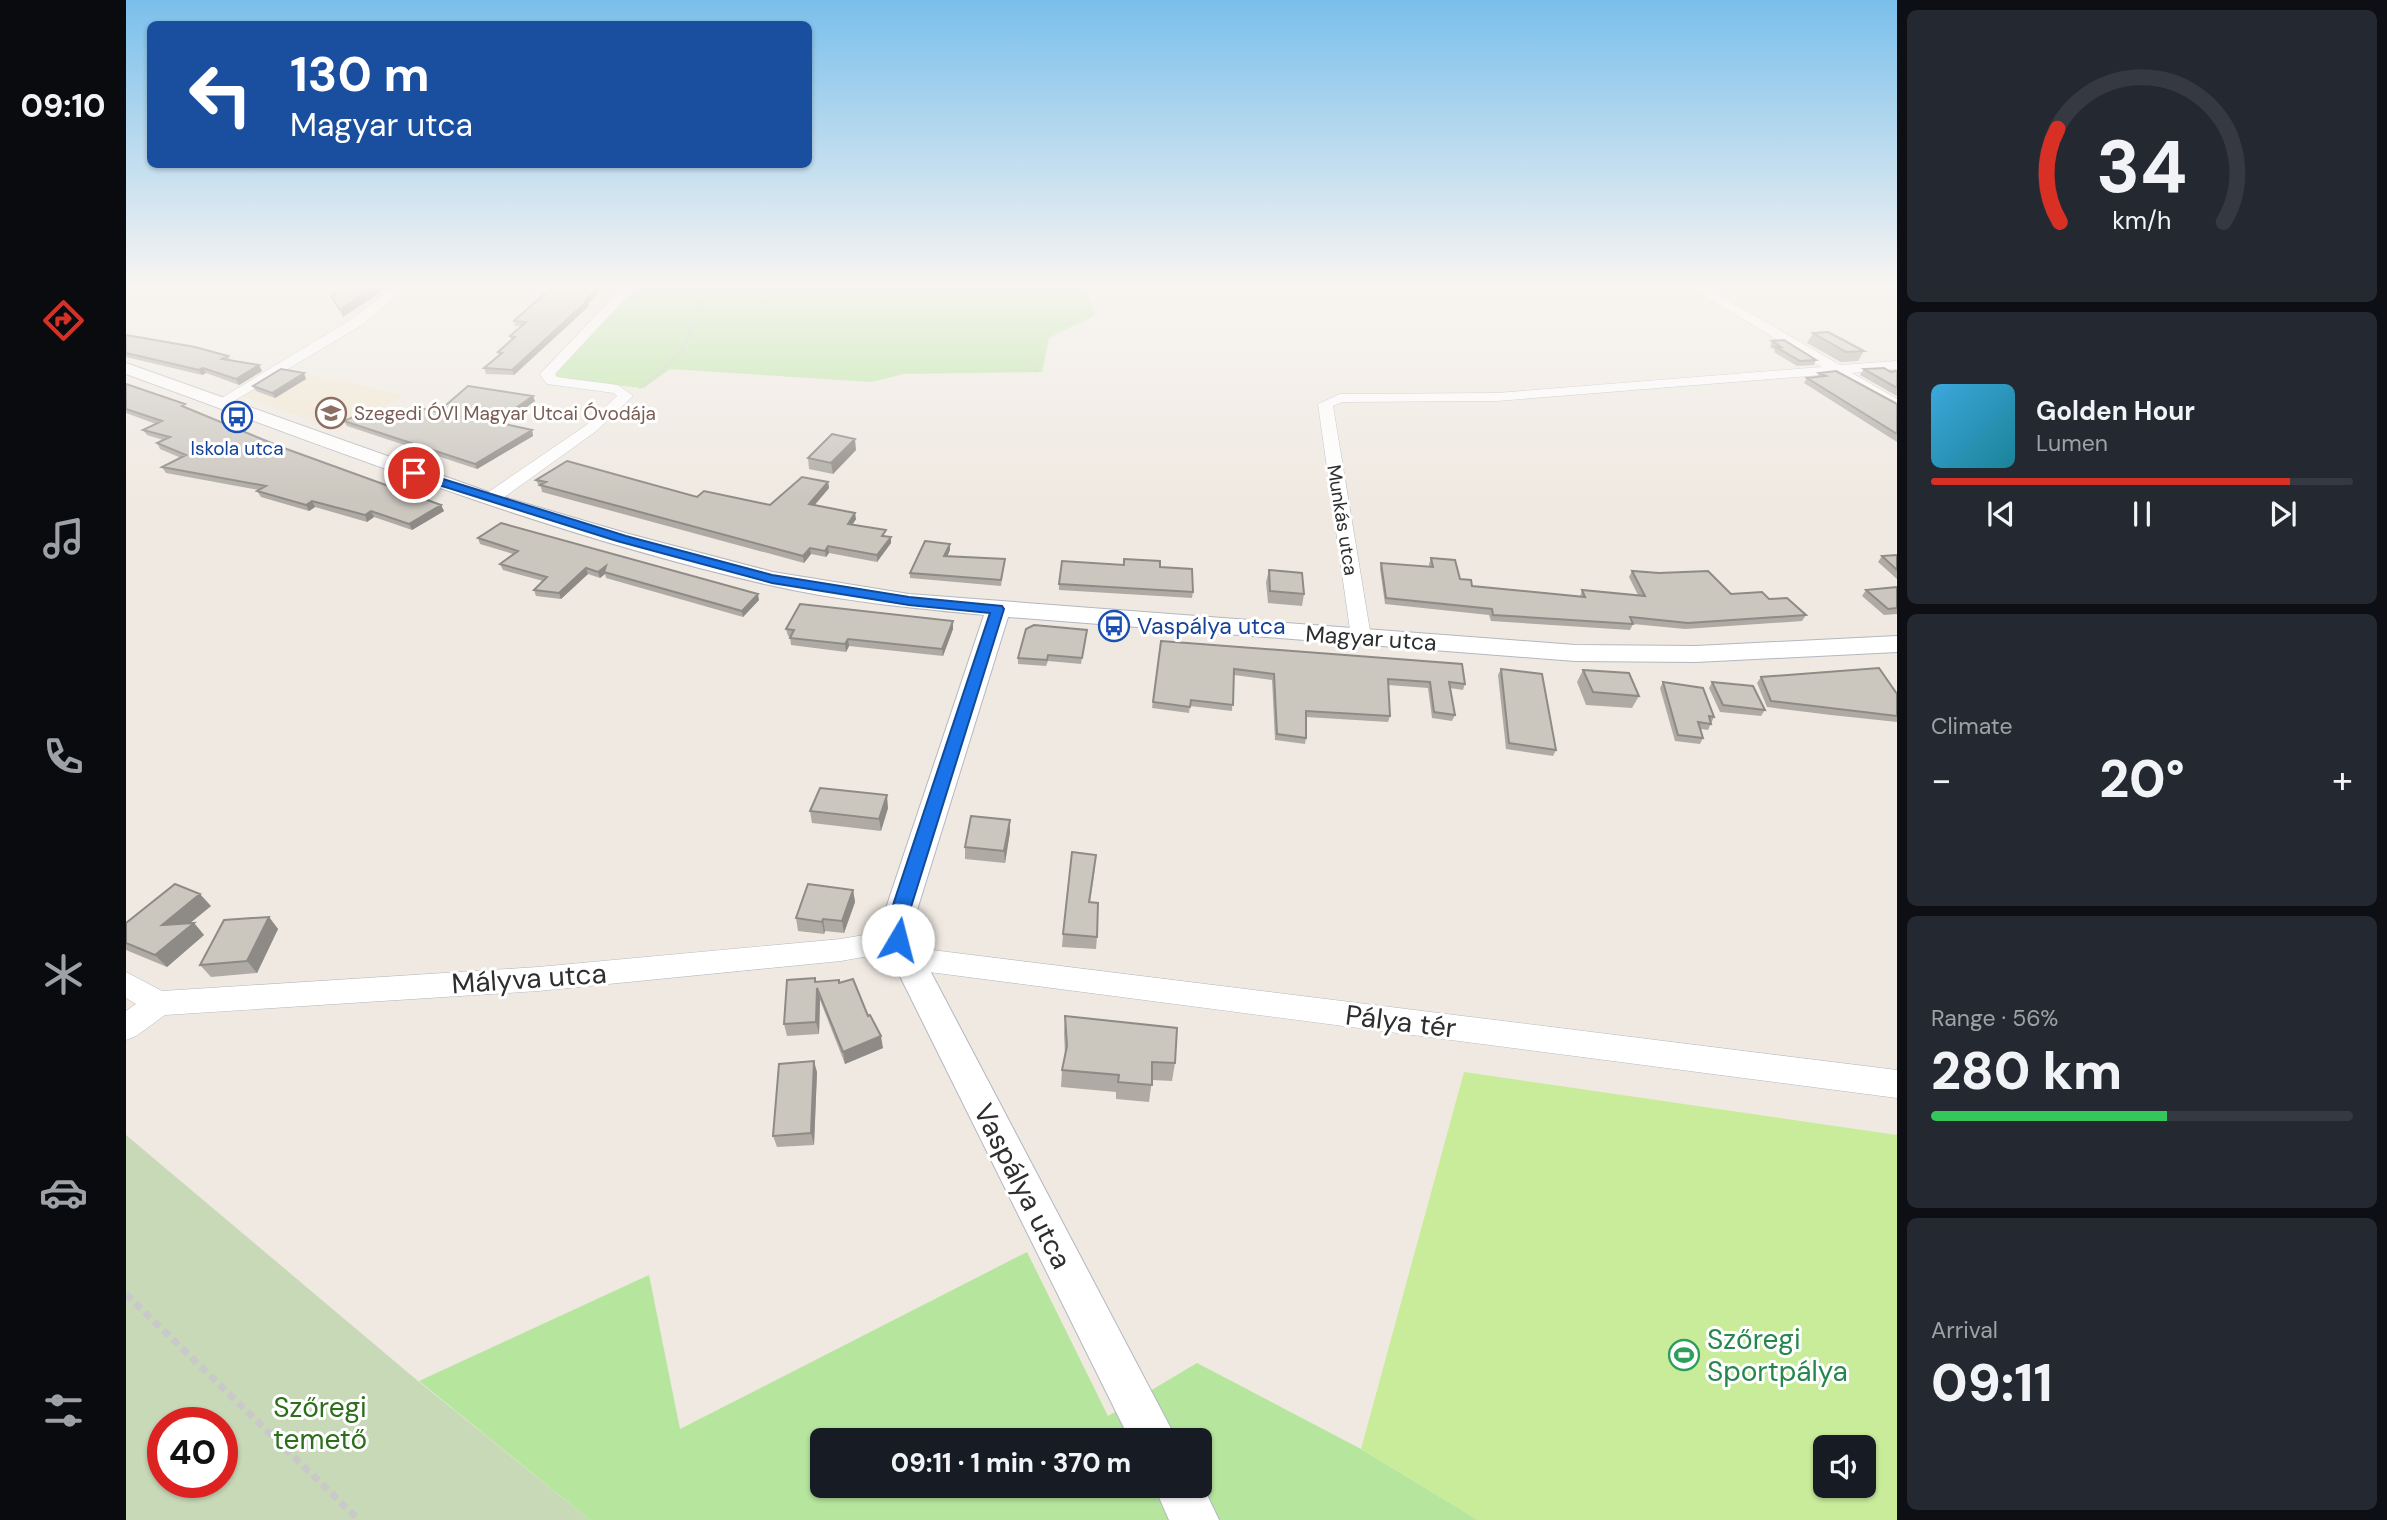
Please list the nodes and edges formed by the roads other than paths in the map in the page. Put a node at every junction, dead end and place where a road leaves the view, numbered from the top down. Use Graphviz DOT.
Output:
graph roads {
  1 [pos="296,358"];
  2 [pos="562,358"];
  3 [pos="1816,358"];
  4 [pos="1897,365"];
  5 [pos="126,368"];
  6 [pos="1838,371"];
  7 [pos="222,402"];
  8 [pos="1897,405"];
  9 [pos="490,499"];
  10 [pos="998,609"];
  11 [pos="1361,637"];
  12 [pos="1897,644"];
  13 [pos="902,949"];
  14 [pos="126,984"];
  15 [pos="159,1003"];
  16 [pos="126,1027"];
  17 [pos="1897,1084"];
  18 [pos="1148,1428"];
  19 [pos="1184,1498"];
  20 [pos="1195,1520"];
  1 -- 7 [label="street"];
  2 -- 9 [label="street"];
  3 -- 6 [label="street"];
  4 -- 6 [label="street"];
  5 -- 7 [label="street, Magyar utca"];
  6 -- 8 [label="street"];
  6 -- 11 [label="street, Munkás utca"];
  7 -- 9 [label="street, Magyar utca"];
  9 -- 10 [label="street, Magyar utca"];
  10 -- 11 [label="street, Magyar utca"];
  10 -- 13 [label="street"];
  11 -- 12 [label="street, Magyar utca"];
  13 -- 15 [label="street, Mályva utca"];
  13 -- 17 [label="street, Pálya tér"];
  13 -- 18 [label="street, Vaspálya utca"];
  14 -- 15 [label="street"];
  15 -- 16 [label="street"];
  19 -- 20 [label="street"];
}
